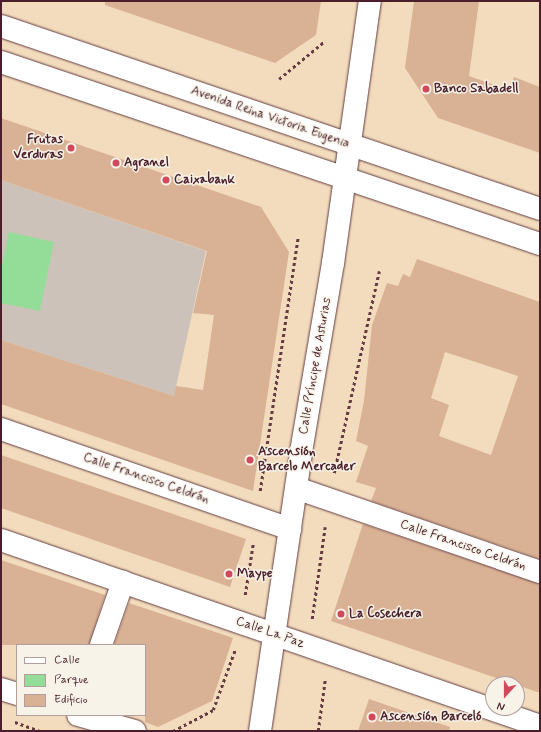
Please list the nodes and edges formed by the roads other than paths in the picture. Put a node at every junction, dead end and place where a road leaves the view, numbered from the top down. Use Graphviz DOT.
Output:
graph roads {
  1 [pos="370,1"];
  2 [pos="1,26"];
  3 [pos="1,62"];
  4 [pos="350,145"];
  5 [pos="345,179"];
  6 [pos="540,209"];
  7 [pos="540,244"];
  8 [pos="1,428"];
  9 [pos="296,488"];
  10 [pos="290,529"];
  11 [pos="1,540"];
  12 [pos="540,572"];
  13 [pos="123,582"];
  14 [pos="276,635"];
  15 [pos="102,644"];
  16 [pos="1,689"];
  17 [pos="16,694"];
  18 [pos="82,716"];
  19 [pos="540,726"];
  20 [pos="135,731"];
  21 [pos="260,731"];
  1 -- 4 [label="street, Calle Príncipe de Asturias"];
  2 -- 4 [label="street, Avenida Reina Victoria Eugenia"];
  3 -- 5 [label="street"];
  4 -- 5 [label="street, Calle Príncipe de Asturias"];
  4 -- 6 [label="street, Avenida Reina Victoria Eugenia"];
  5 -- 7 [label="street"];
  5 -- 9 [label="street, Calle Príncipe de Asturias"];
  8 -- 10 [label="street, Calle Francisco Celdrán"];
  9 -- 10 [label="street, Calle Príncipe de Asturias"];
  9 -- 12 [label="street, Calle Francisco Celdrán"];
  10 -- 14 [label="street, Calle Príncipe de Asturias"];
  11 -- 13 [label="street, Calle La Paz"];
  13 -- 14 [label="street, Calle La Paz"];
  13 -- 15 [label="street"];
  14 -- 19 [label="street, Calle La Paz"];
  14 -- 21 [label="street, Calle Príncipe de Asturias"];
  16 -- 17 [label="street"];
  18 -- 20 [label="street"];
}
